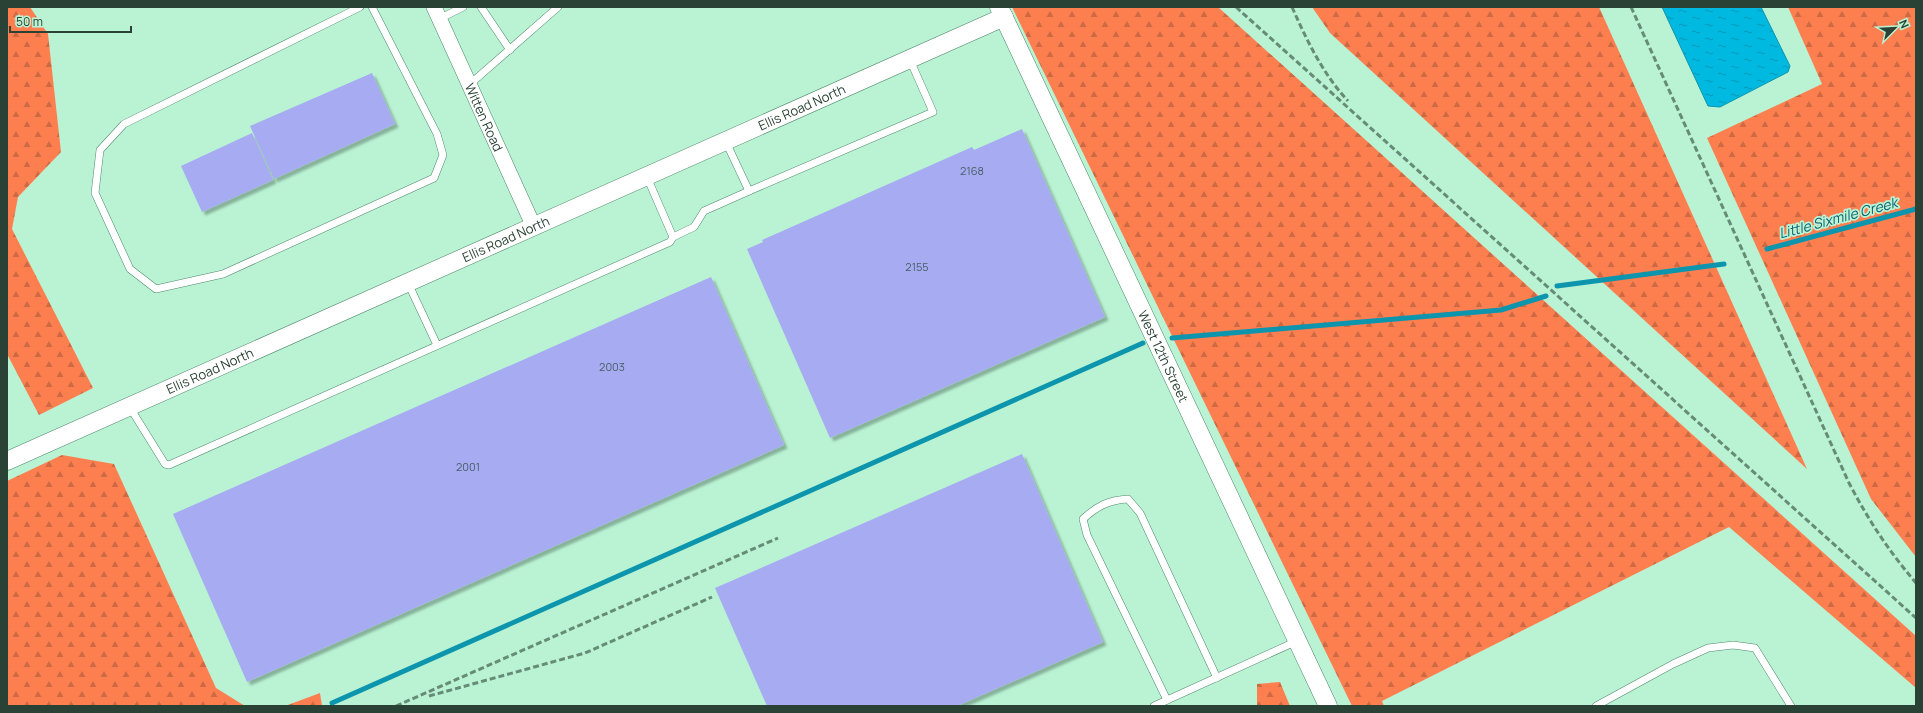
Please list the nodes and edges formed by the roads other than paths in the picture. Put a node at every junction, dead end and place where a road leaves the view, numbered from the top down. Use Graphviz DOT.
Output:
graph roads {
  1 [pos="360,7"];
  2 [pos="372,7"];
  3 [pos="463,7"];
  4 [pos="481,7"];
  5 [pos="558,7"];
  6 [pos="1002,12"];
  7 [pos="437,13"];
  8 [pos="510,50"];
  9 [pos="910,59"];
  10 [pos="469,85"];
  11 [pos="726,141"];
  12 [pos="647,177"];
  13 [pos="749,191"];
  14 [pos="534,227"];
  15 [pos="673,237"];
  16 [pos="408,283"];
  17 [pos="437,345"];
  18 [pos="129,406"];
  19 [pos="7,461"];
  20 [pos="1297,641"];
  21 [pos="1217,678"];
  22 [pos="1167,700"];
  23 [pos="1154,706"];
  24 [pos="1328,706"];
  25 [pos="1596,706"];
  26 [pos="1791,706"];
  1 -- 2 [label="lane"];
  3 -- 7 [label="lane"];
  4 -- 8 [label="lane"];
  5 -- 8 [label="lane"];
  6 -- 9 [label="street, Ellis Road North"];
  6 -- 20 [label="street, West 12th Street"];
  7 -- 10 [label="street, Witten Road"];
  8 -- 10 [label="lane"];
  9 -- 11 [label="street, Ellis Road North"];
  9 -- 13 [label="lane"];
  10 -- 14 [label="street, Witten Road"];
  11 -- 12 [label="street, Ellis Road North"];
  11 -- 13 [label="lane"];
  12 -- 14 [label="street, Ellis Road North"];
  12 -- 15 [label="lane"];
  13 -- 15 [label="lane"];
  14 -- 16 [label="street, Ellis Road North"];
  15 -- 17 [label="lane"];
  16 -- 17 [label="lane"];
  16 -- 18 [label="street, Ellis Road North"];
  17 -- 18 [label="lane"];
  18 -- 19 [label="street, Ellis Road North"];
  20 -- 21 [label="lane"];
  20 -- 24 [label="street, West 12th Street"];
  21 -- 22 [label="lane"];
  21 -- 22 [label="lane"];
  22 -- 23 [label="lane"];
  25 -- 26 [label="lane"];
}
